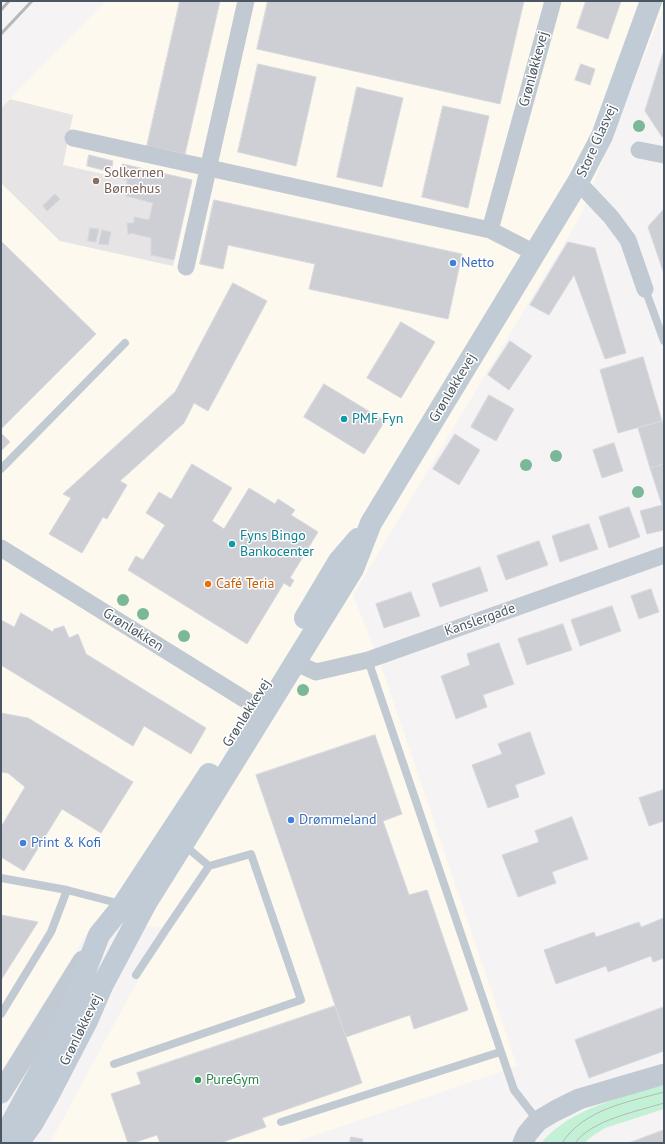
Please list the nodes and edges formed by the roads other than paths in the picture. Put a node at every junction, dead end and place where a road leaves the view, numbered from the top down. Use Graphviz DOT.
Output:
graph roads {
  1 [pos="246,1"];
  2 [pos="553,1"];
  3 [pos="651,1"];
  4 [pos="74,138"];
  5 [pos="639,150"];
  6 [pos="664,155"];
  7 [pos="208,168"];
  8 [pos="578,182"];
  9 [pos="490,230"];
  10 [pos="535,253"];
  11 [pos="186,267"];
  12 [pos="645,289"];
  13 [pos="664,341"];
  14 [pos="125,343"];
  15 [pos="1,469"];
  16 [pos="372,523"];
  17 [pos="2,550"];
  18 [pos="664,555"];
  19 [pos="368,660"];
  20 [pos="296,662"];
  21 [pos="259,708"];
  22 [pos="183,844"];
  23 [pos="209,866"];
  24 [pos="1,878"];
  25 [pos="67,890"];
  26 [pos="131,910"];
  27 [pos="99,935"];
  28 [pos="136,975"];
  29 [pos="1,1014"];
  30 [pos="500,1052"];
  31 [pos="114,1064"];
  32 [pos="664,1074"];
  33 [pos="1,1094"];
  34 [pos="538,1121"];
  35 [pos="281,1122"];
  36 [pos="2,1143"];
  37 [pos="18,1143"];
  38 [pos="523,1143"];
  1 -- 7 [label="street"];
  2 -- 9 [label="street, Grønløkkevej"];
  3 -- 8 [label="main road, Store Glasvej"];
  4 -- 7 [label="street"];
  5 -- 6 [label="street"];
  7 -- 9 [label="street"];
  7 -- 11 [label="street"];
  8 -- 10 [label="main road, Grønløkkevej"];
  8 -- 12 [label="street, Store Glasvej"];
  9 -- 10 [label="street"];
  10 -- 16 [label="main road, Grønløkkevej"];
  12 -- 13 [label="lane"];
  14 -- 15 [label="lane"];
  16 -- 20 [label="main road, Grønløkkevej"];
  16 -- 21 [label="main road, Grønløkkevej"];
  17 -- 21 [label="street, Grønløkken"];
  18 -- 19 [label="street, Kanslergade"];
  19 -- 20 [label="street, Kanslergade"];
  19 -- 30 [label="lane"];
  20 -- 21 [label="main road, Grønløkkevej"];
  21 -- 22 [label="main road, Grønløkkevej"];
  21 -- 26 [label="main road, Grønløkkevej"];
  22 -- 23 [label="lane"];
  22 -- 26 [label="main road, Grønløkkevej"];
  23 -- 28 [label="lane"];
  23 -- 31 [label="lane"];
  24 -- 25 [label="lane"];
  25 -- 26 [label="lane"];
  25 -- 29 [label="lane"];
  26 -- 27 [label="main road, Grønløkkevej"];
  26 -- 37 [label="main road, Grønløkkevej"];
  27 -- 33 [label="street, Grønløkkevej"];
  27 -- 36 [label="main road"];
  30 -- 34 [label="lane"];
  30 -- 35 [label="lane"];
  32 -- 34 [label="street"];
  34 -- 38 [label="street"];
}
